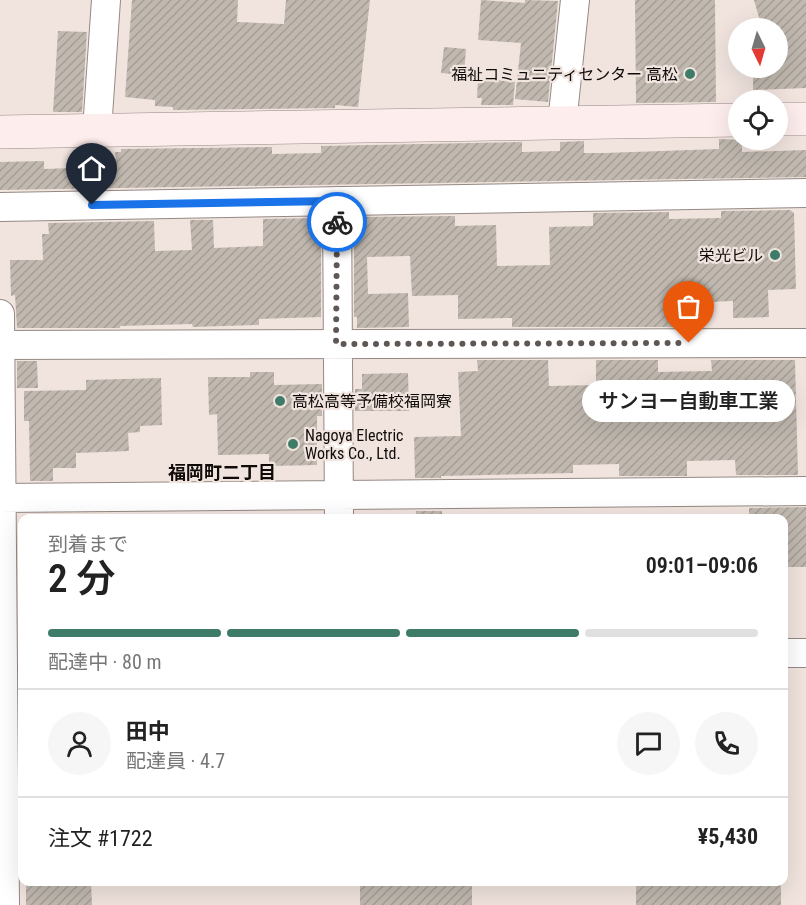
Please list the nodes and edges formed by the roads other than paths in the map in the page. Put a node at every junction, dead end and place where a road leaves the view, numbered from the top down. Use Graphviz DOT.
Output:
graph roads {
  1 [pos="106,0"];
  2 [pos="575,0"];
  3 [pos="806,119"];
  4 [pos="728,120"];
  5 [pos="788,120"];
  6 [pos="562,124"];
  7 [pos="97,130"];
  8 [pos="0,132"];
  9 [pos="806,194"];
  10 [pos="337,201"];
  11 [pos="0,207"];
  12 [pos="0,314"];
  13 [pos="806,343"];
  14 [pos="336,344"];
  15 [pos="0,345"];
  16 [pos="806,491"];
  17 [pos="1,498"];
  18 [pos="339,507"];
  19 [pos="788,653"];
  20 [pos="806,653"];
  21 [pos="8,657"];
  22 [pos="2,820"];
  23 [pos="5,905"];
  1 -- 7 [label="street"];
  2 -- 6 [label="street"];
  3 -- 5 [label="street"];
  4 -- 6 [label="street"];
  6 -- 7 [label="street"];
  7 -- 8 [label="street"];
  9 -- 10 [label="street"];
  10 -- 11 [label="street"];
  10 -- 14 [label="street"];
  12 -- 15 [label="street"];
  13 -- 14 [label="street"];
  14 -- 15 [label="street"];
  14 -- 18 [label="street"];
  15 -- 17 [label="street"];
  16 -- 18 [label="street"];
  17 -- 18 [label="street"];
  17 -- 21 [label="street"];
  19 -- 20 [label="street"];
  21 -- 22 [label="street"];
  22 -- 23 [label="street"];
}
